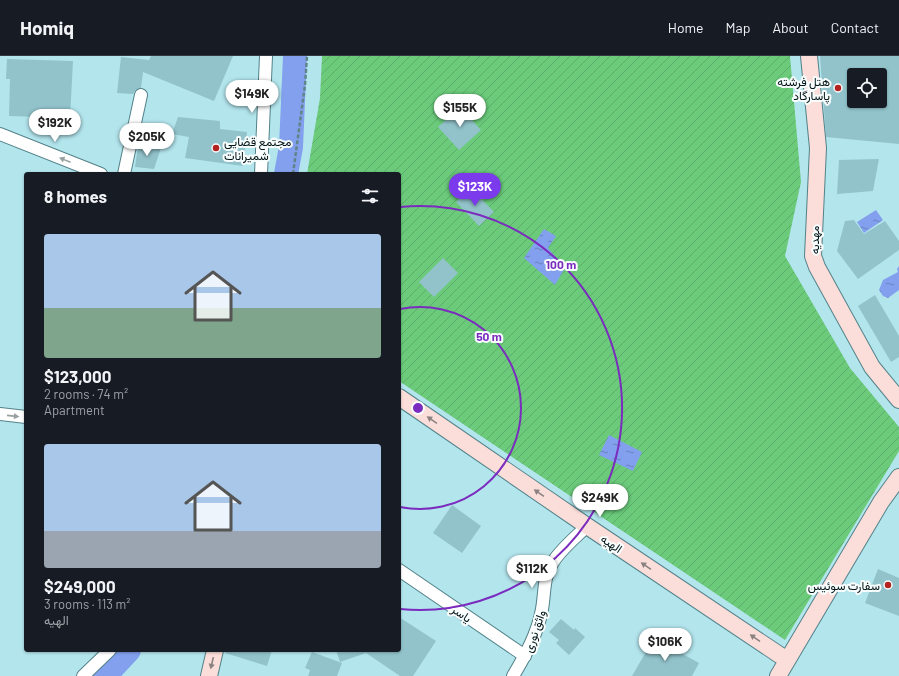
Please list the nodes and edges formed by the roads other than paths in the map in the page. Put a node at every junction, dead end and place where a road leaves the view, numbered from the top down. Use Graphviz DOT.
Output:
graph roads {
  1 [pos="266,56"];
  2 [pos="809,56"];
  3 [pos="141,94"];
  4 [pos="0,134"];
  5 [pos="96,172"];
  6 [pos="124,172"];
  7 [pos="261,172"];
  8 [pos="401,398"];
  9 [pos="899,400"];
  10 [pos="0,414"];
  11 [pos="24,417"];
  12 [pos="899,477"];
  13 [pos="586,526"];
  14 [pos="401,571"];
  15 [pos="108,652"];
  16 [pos="215,652"];
  17 [pos="525,656"];
  18 [pos="787,660"];
  19 [pos="83,676"];
  20 [pos="209,676"];
  21 [pos="513,676"];
  22 [pos="778,676"];
  1 -- 7 [label="street"];
  2 -- 9 [label="street, مهدیه"];
  3 -- 6 [label="street"];
  5 -- 4 [label="street, one-way"];
  13 -- 8 [label="street, الهیه, one-way"];
  10 -- 11 [label="street, one-way"];
  12 -- 18 [label="street"];
  13 -- 17 [label="street, واثق نوری"];
  18 -- 13 [label="street, الهیه, one-way"];
  14 -- 17 [label="street, یاسر"];
  15 -- 19 [label="street"];
  16 -- 20 [label="street, one-way"];
  17 -- 21 [label="street, واثق نوری"];
  18 -- 22 [label="street"];
}
